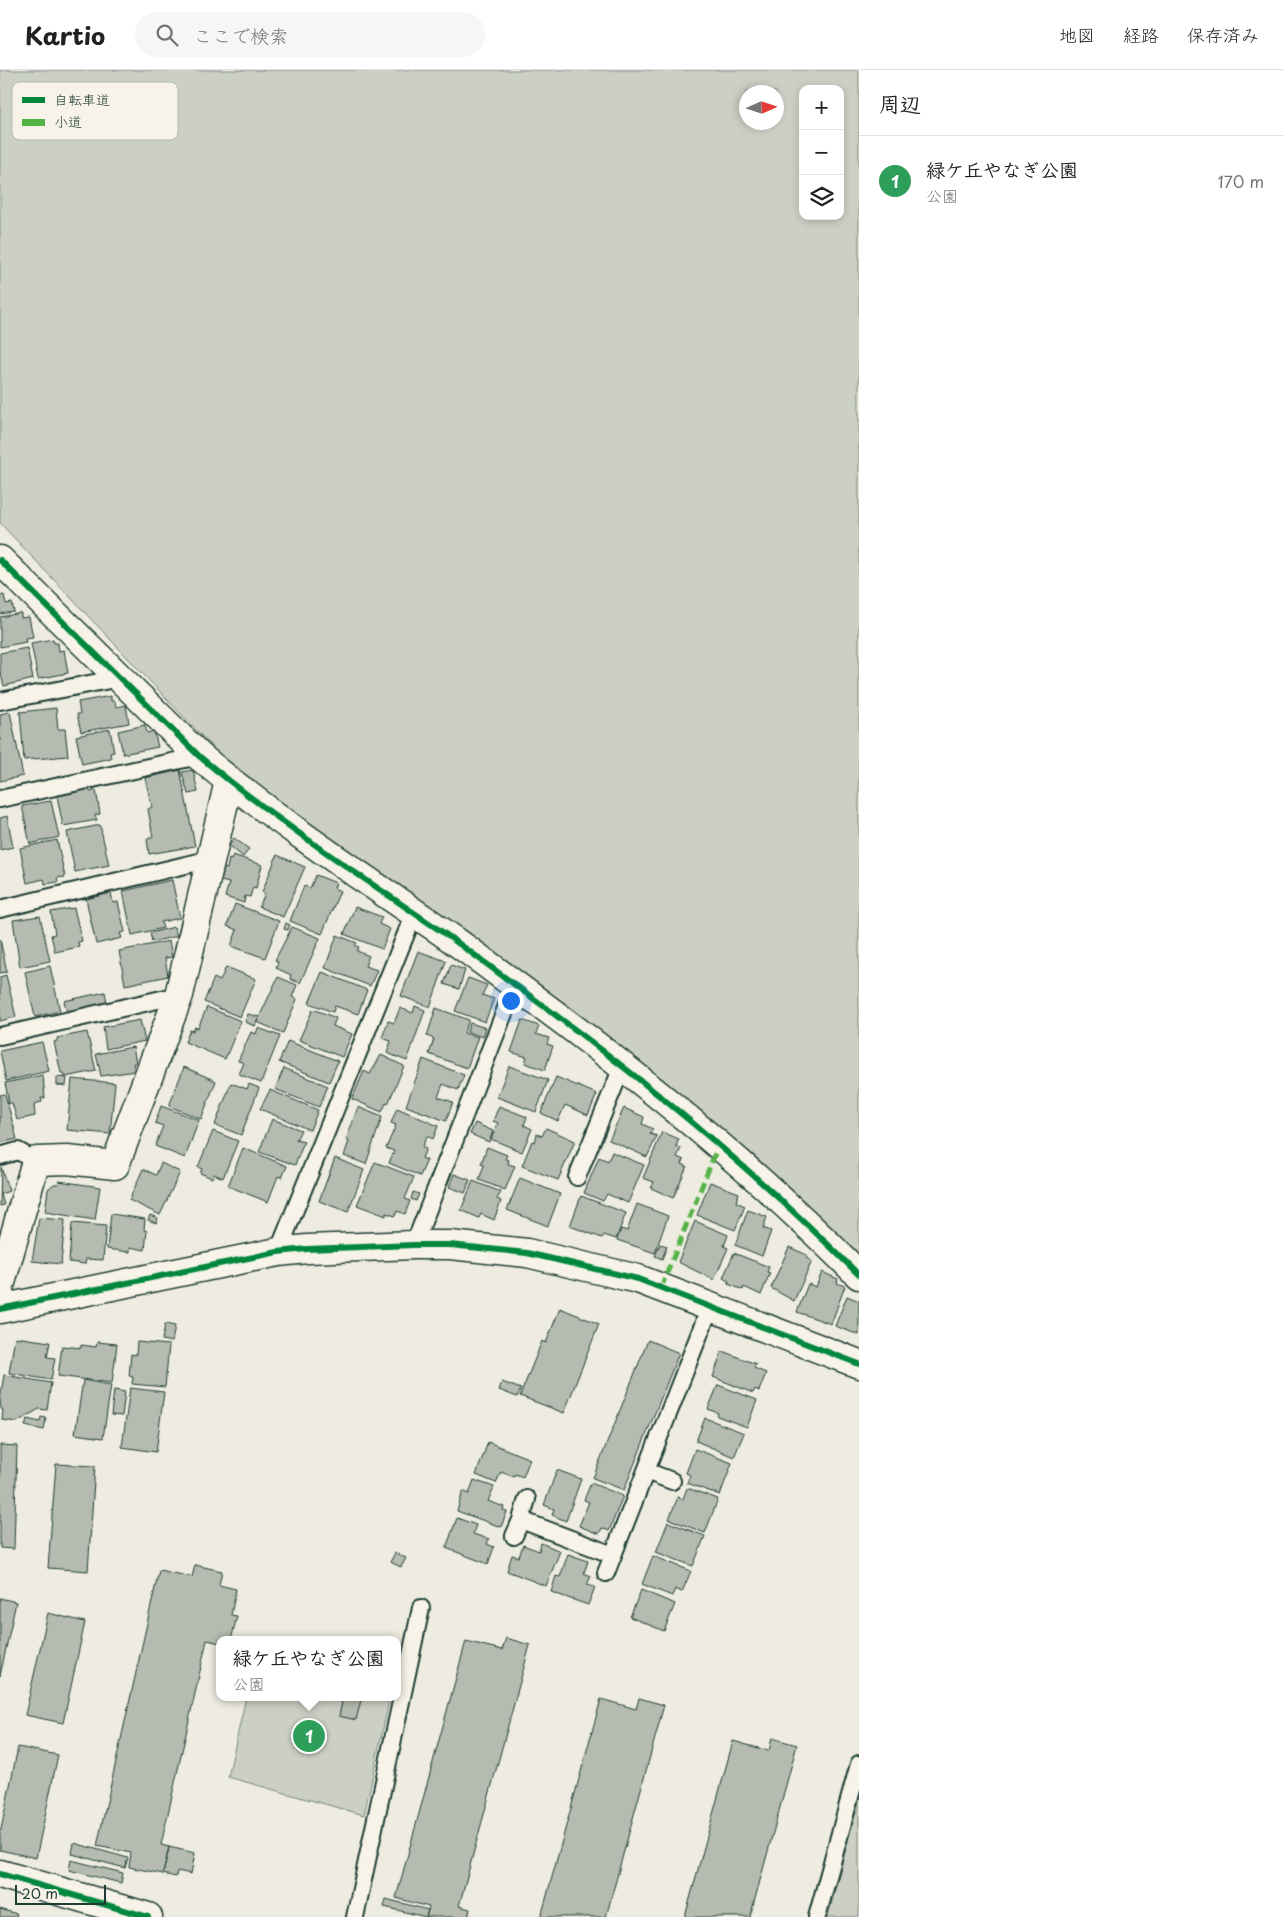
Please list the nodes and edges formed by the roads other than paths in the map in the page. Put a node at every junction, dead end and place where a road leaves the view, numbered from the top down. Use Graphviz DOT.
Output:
graph roads {
  1 [pos="0,560"];
  2 [pos="120,678"];
  3 [pos="0,701"];
  4 [pos="199,756"];
  5 [pos="229,781"];
  6 [pos="0,799"];
  7 [pos="211,859"];
  8 [pos="0,909"];
  9 [pos="414,914"];
  10 [pos="515,985"];
  11 [pos="179,995"];
  12 [pos="0,1036"];
  13 [pos="623,1065"];
  14 [pos="0,1156"];
  15 [pos="36,1161"];
  16 [pos="577,1177"];
  17 [pos="414,1245"];
  18 [pos="278,1252"];
  19 [pos="859,1275"];
  20 [pos="0,1286"];
  21 [pos="710,1307"];
  22 [pos="0,1309"];
  23 [pos="859,1364"];
  24 [pos="646,1472"];
  25 [pos="672,1480"];
  26 [pos="527,1499"];
  27 [pos="521,1520"];
  28 [pos="514,1536"];
  29 [pos="613,1554"];
  30 [pos="606,1573"];
  31 [pos="421,1608"];
  32 [pos="859,1764"];
  33 [pos="0,1874"];
  34 [pos="148,1917"];
  35 [pos="355,1917"];
  36 [pos="817,1917"];
  1 -- 2 [label="street"];
  2 -- 3 [label="lane"];
  2 -- 4 [label="street"];
  4 -- 5 [label="street"];
  4 -- 6 [label="lane"];
  5 -- 7 [label="street"];
  5 -- 9 [label="street"];
  7 -- 8 [label="lane"];
  7 -- 11 [label="street"];
  9 -- 10 [label="street"];
  9 -- 18 [label="lane"];
  10 -- 13 [label="street"];
  10 -- 17 [label="lane"];
  11 -- 12 [label="lane"];
  11 -- 15 [label="street"];
  13 -- 16 [label="lane"];
  13 -- 19 [label="street"];
  14 -- 15 [label="lane"];
  15 -- 20 [label="street"];
  17 -- 18 [label="street"];
  17 -- 21 [label="street"];
  18 -- 22 [label="street"];
  21 -- 23 [label="street"];
  21 -- 24 [label="lane"];
  24 -- 25 [label="lane"];
  24 -- 29 [label="lane"];
  26 -- 27 [label="lane"];
  27 -- 28 [label="lane"];
  27 -- 29 [label="lane"];
  29 -- 30 [label="lane"];
  31 -- 35 [label="lane"];
  32 -- 36 [label="lane"];
  33 -- 34 [label="street"];
}
